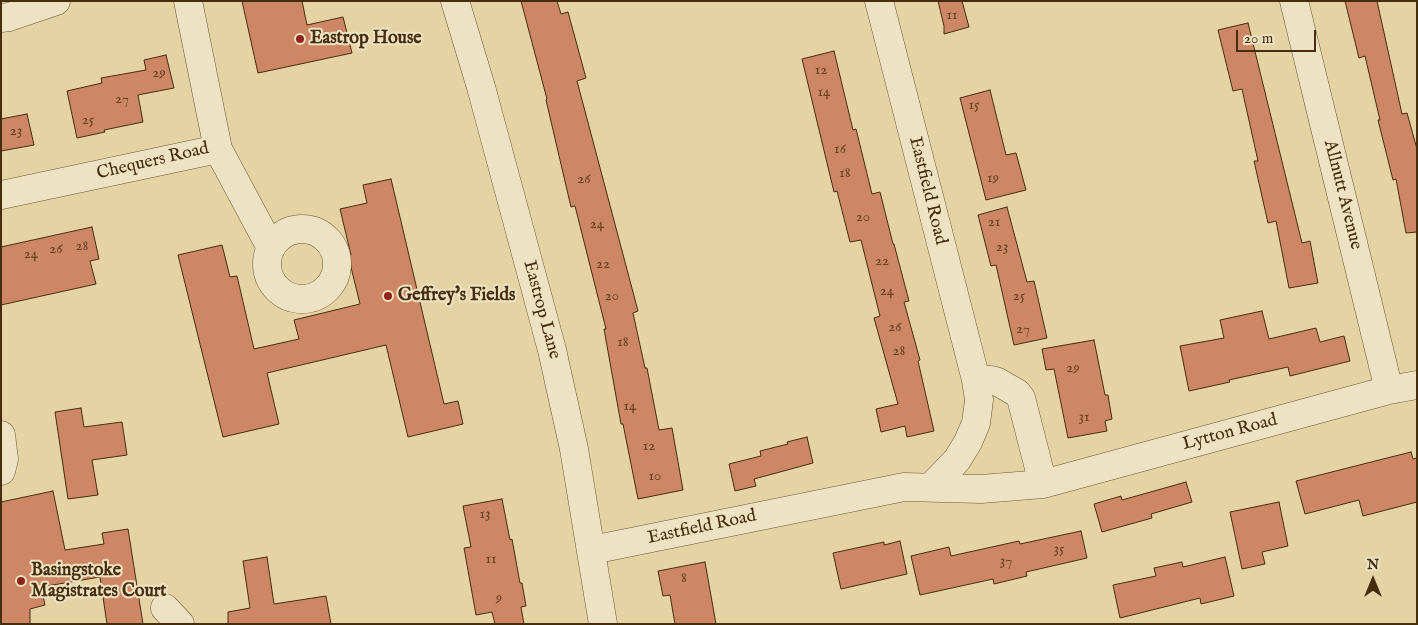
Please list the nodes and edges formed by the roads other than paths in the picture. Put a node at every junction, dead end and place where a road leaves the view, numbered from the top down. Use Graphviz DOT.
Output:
graph roads {
  1 [pos="56,1"];
  2 [pos="188,1"];
  3 [pos="455,1"];
  4 [pos="879,1"];
  5 [pos="1294,1"];
  6 [pos="1,18"];
  7 [pos="218,149"];
  8 [pos="1,195"];
  9 [pos="271,248"];
  10 [pos="976,380"];
  11 [pos="1417,385"];
  12 [pos="1389,390"];
  13 [pos="1,435"];
  14 [pos="1,471"];
  15 [pos="1043,484"];
  16 [pos="931,487"];
  17 [pos="592,550"];
  18 [pos="603,624"];
  1 -- 6 [label="street"];
  2 -- 7 [label="street, Chequers Road"];
  3 -- 17 [label="street, Eastrop Lane"];
  4 -- 10 [label="street, Eastfield Road"];
  5 -- 12 [label="street, Allnutt Avenue"];
  7 -- 8 [label="street, Chequers Road"];
  7 -- 9 [label="street"];
  10 -- 15 [label="street"];
  10 -- 16 [label="street, Eastfield Road"];
  11 -- 12 [label="street, Lytton Road"];
  12 -- 15 [label="street, Lytton Road"];
  13 -- 14 [label="street"];
  15 -- 16 [label="street, Eastfield Road"];
  16 -- 17 [label="street, Eastfield Road"];
  17 -- 18 [label="street, Eastrop Lane"];
}
